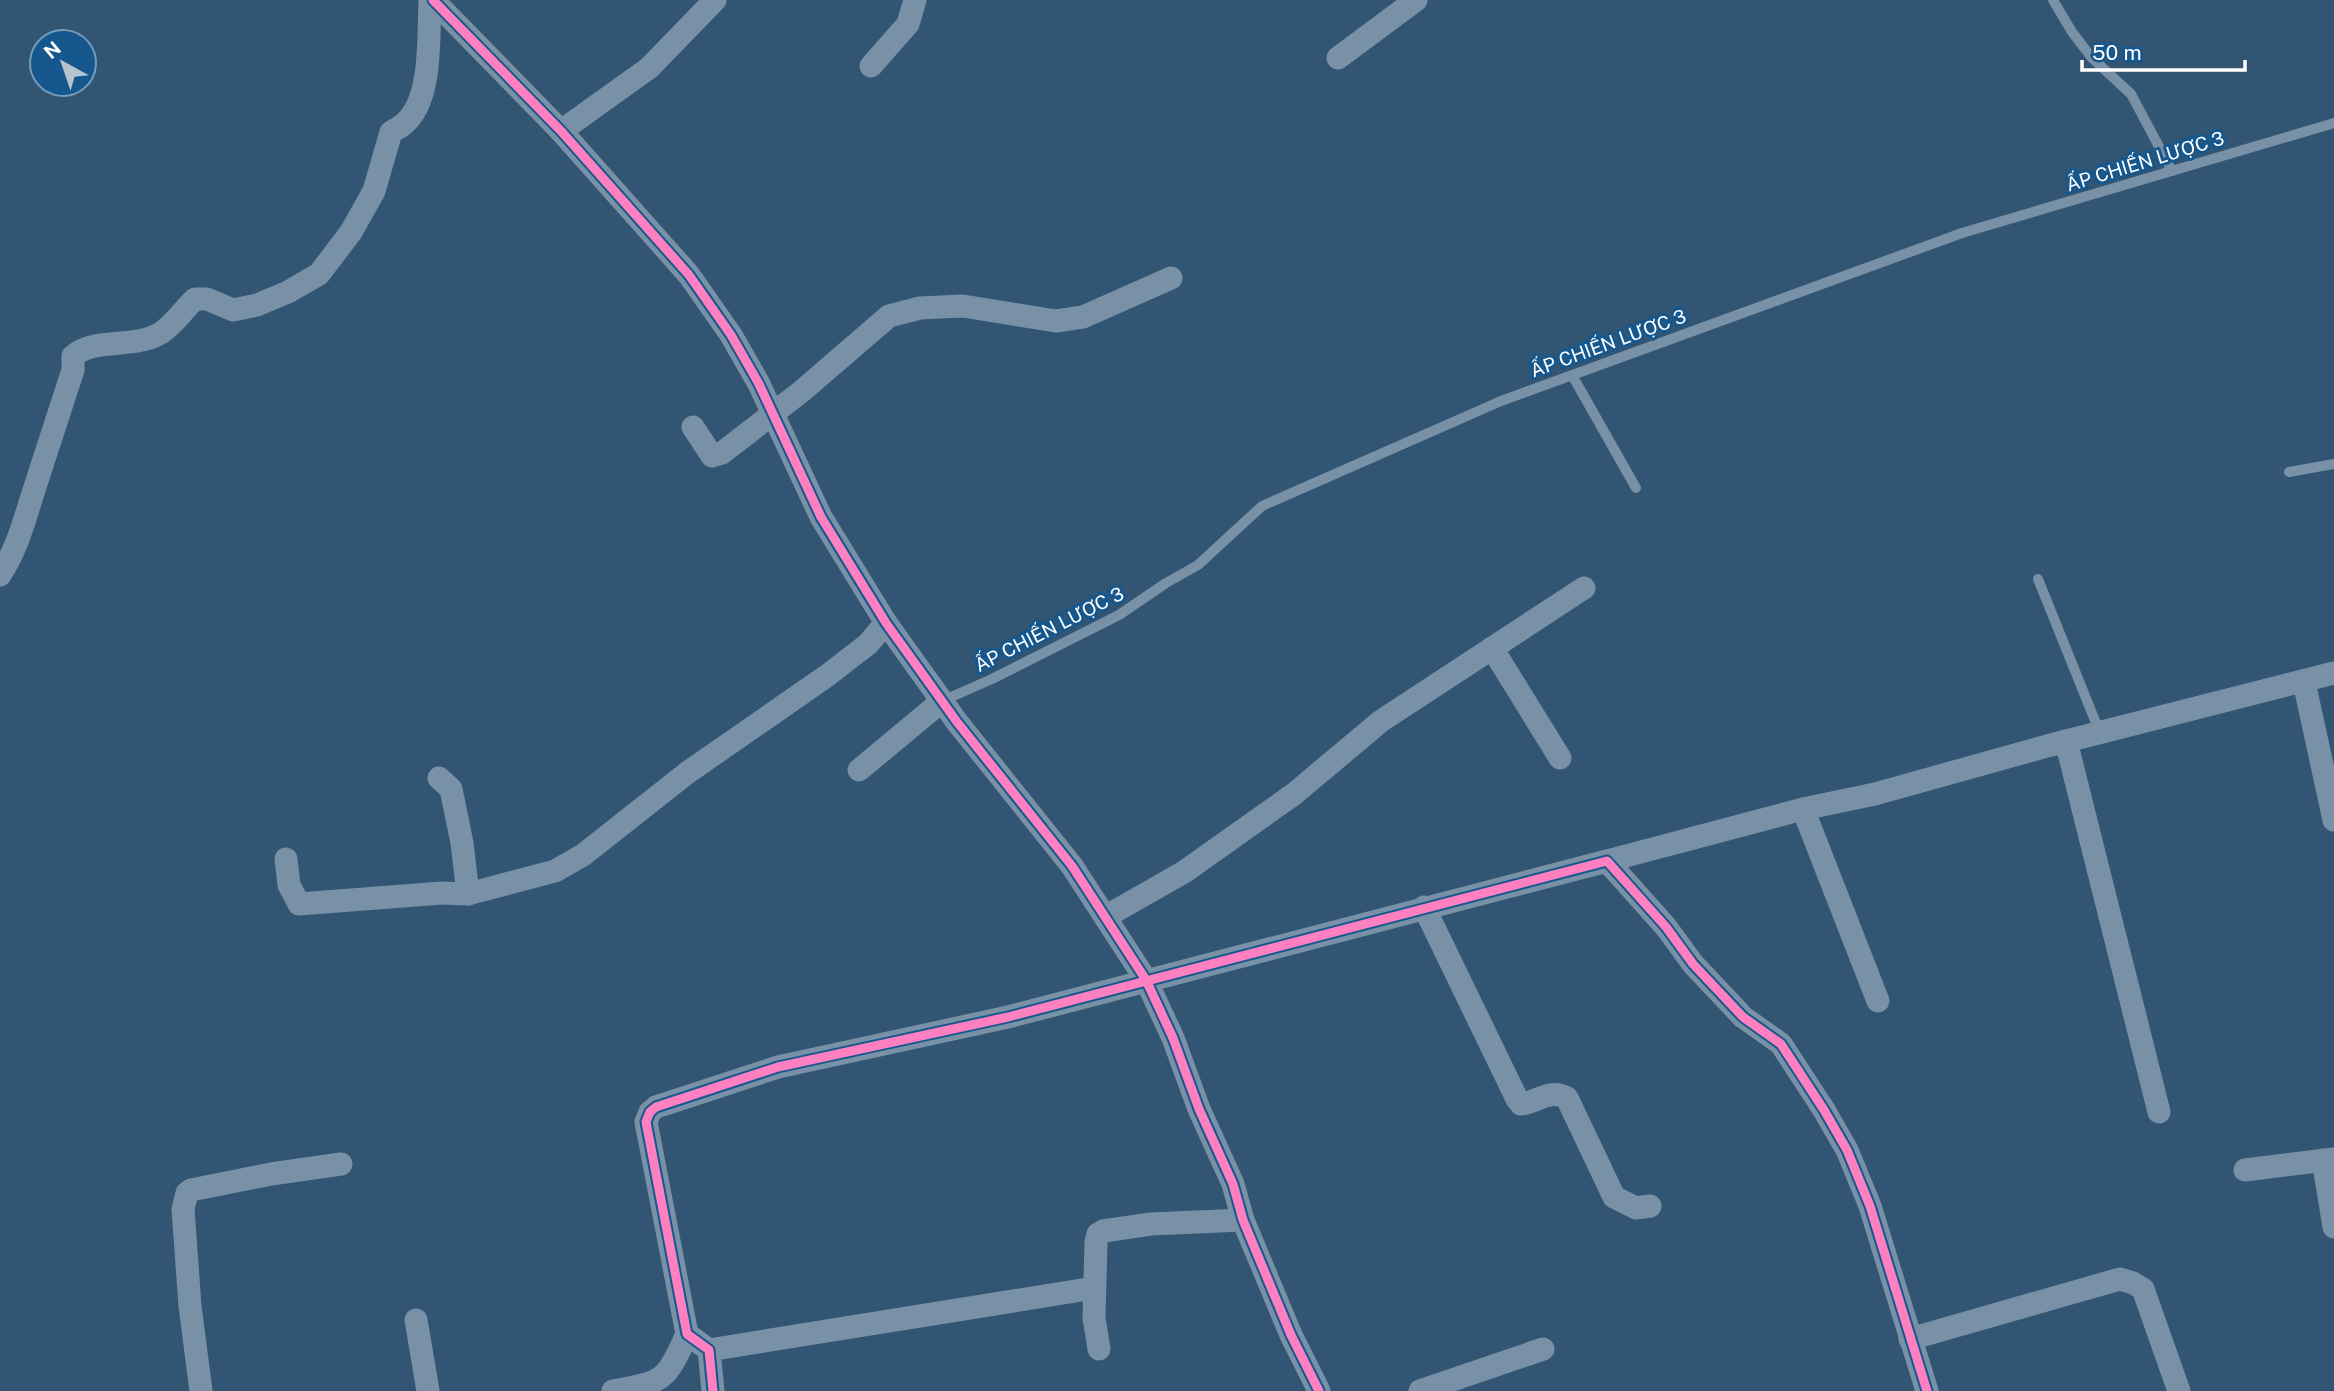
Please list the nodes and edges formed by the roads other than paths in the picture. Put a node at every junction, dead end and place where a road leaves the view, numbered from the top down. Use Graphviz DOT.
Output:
graph roads {
  1 [pos="432,0"];
  2 [pos="715,0"];
  3 [pos="915,0"];
  4 [pos="1416,0"];
  5 [pos="2053,0"];
  6 [pos="1338,58"];
  7 [pos="871,66"];
  8 [pos="2334,123"];
  9 [pos="561,131"];
  10 [pos="2172,171"];
  11 [pos="1171,278"];
  12 [pos="1575,380"];
  13 [pos="772,413"];
  14 [pos="693,427"];
  15 [pos="2334,464"];
  16 [pos="2289,472"];
  17 [pos="1636,488"];
  18 [pos="0,575"];
  19 [pos="2038,579"];
  20 [pos="1584,588"];
  21 [pos="886,623"];
  22 [pos="1492,648"];
  23 [pos="2334,673"];
  24 [pos="2304,682"];
  25 [pos="942,701"];
  26 [pos="2099,733"];
  27 [pos="2067,741"];
  28 [pos="1560,758"];
  29 [pos="859,769"];
  30 [pos="439,778"];
  31 [pos="1804,809"];
  32 [pos="2334,820"];
  33 [pos="286,859"];
  34 [pos="1607,861"];
  35 [pos="468,894"];
  36 [pos="1424,907"];
  37 [pos="1105,917"];
  38 [pos="1146,980"];
  39 [pos="1878,1001"];
  40 [pos="2160,1112"];
  41 [pos="2328,1160"];
  42 [pos="341,1164"];
  43 [pos="2245,1170"];
  44 [pos="1650,1206"];
  45 [pos="1243,1220"];
  46 [pos="2334,1227"];
  47 [pos="1094,1288"];
  48 [pos="416,1320"];
  49 [pos="687,1334"];
  50 [pos="1910,1339"];
  51 [pos="1099,1349"];
  52 [pos="1543,1349"];
  53 [pos="709,1350"];
  54 [pos="201,1391"];
  55 [pos="428,1391"];
  56 [pos="613,1391"];
  57 [pos="713,1391"];
  58 [pos="1319,1391"];
  59 [pos="1420,1391"];
  60 [pos="1925,1391"];
  61 [pos="2179,1391"];
  1 -- 9 [label="street"];
  1 -- 18 [label="street"];
  2 -- 9 [label="street"];
  3 -- 7 [label="street"];
  4 -- 6 [label="street"];
  5 -- 10 [label="lane"];
  8 -- 10 [label="lane, ẤP CHIẾN LƯỢC 3"];
  9 -- 13 [label="street"];
  10 -- 12 [label="lane, ẤP CHIẾN LƯỢC 3"];
  11 -- 13 [label="street"];
  12 -- 17 [label="lane"];
  12 -- 25 [label="lane, ẤP CHIẾN LƯỢC 3"];
  13 -- 14 [label="street"];
  13 -- 21 [label="street"];
  15 -- 16 [label="lane"];
  19 -- 26 [label="lane"];
  20 -- 22 [label="street"];
  21 -- 25 [label="street"];
  21 -- 35 [label="street"];
  22 -- 28 [label="street"];
  22 -- 37 [label="street"];
  23 -- 24 [label="street"];
  24 -- 26 [label="street"];
  24 -- 32 [label="street"];
  25 -- 29 [label="street"];
  25 -- 37 [label="street"];
  26 -- 27 [label="street"];
  27 -- 31 [label="street"];
  27 -- 40 [label="street"];
  30 -- 35 [label="street"];
  31 -- 34 [label="street"];
  31 -- 39 [label="street"];
  33 -- 35 [label="street"];
  34 -- 36 [label="street"];
  34 -- 50 [label="street"];
  36 -- 38 [label="street"];
  36 -- 44 [label="street"];
  37 -- 38 [label="street"];
  38 -- 45 [label="street"];
  38 -- 49 [label="street"];
  41 -- 43 [label="street"];
  41 -- 46 [label="street"];
  42 -- 54 [label="street"];
  45 -- 47 [label="street"];
  45 -- 58 [label="street"];
  47 -- 51 [label="street"];
  47 -- 53 [label="street"];
  48 -- 55 [label="street"];
  49 -- 53 [label="street"];
  49 -- 56 [label="street"];
  50 -- 60 [label="street"];
  50 -- 61 [label="street"];
  52 -- 59 [label="street"];
  53 -- 57 [label="street"];
}
